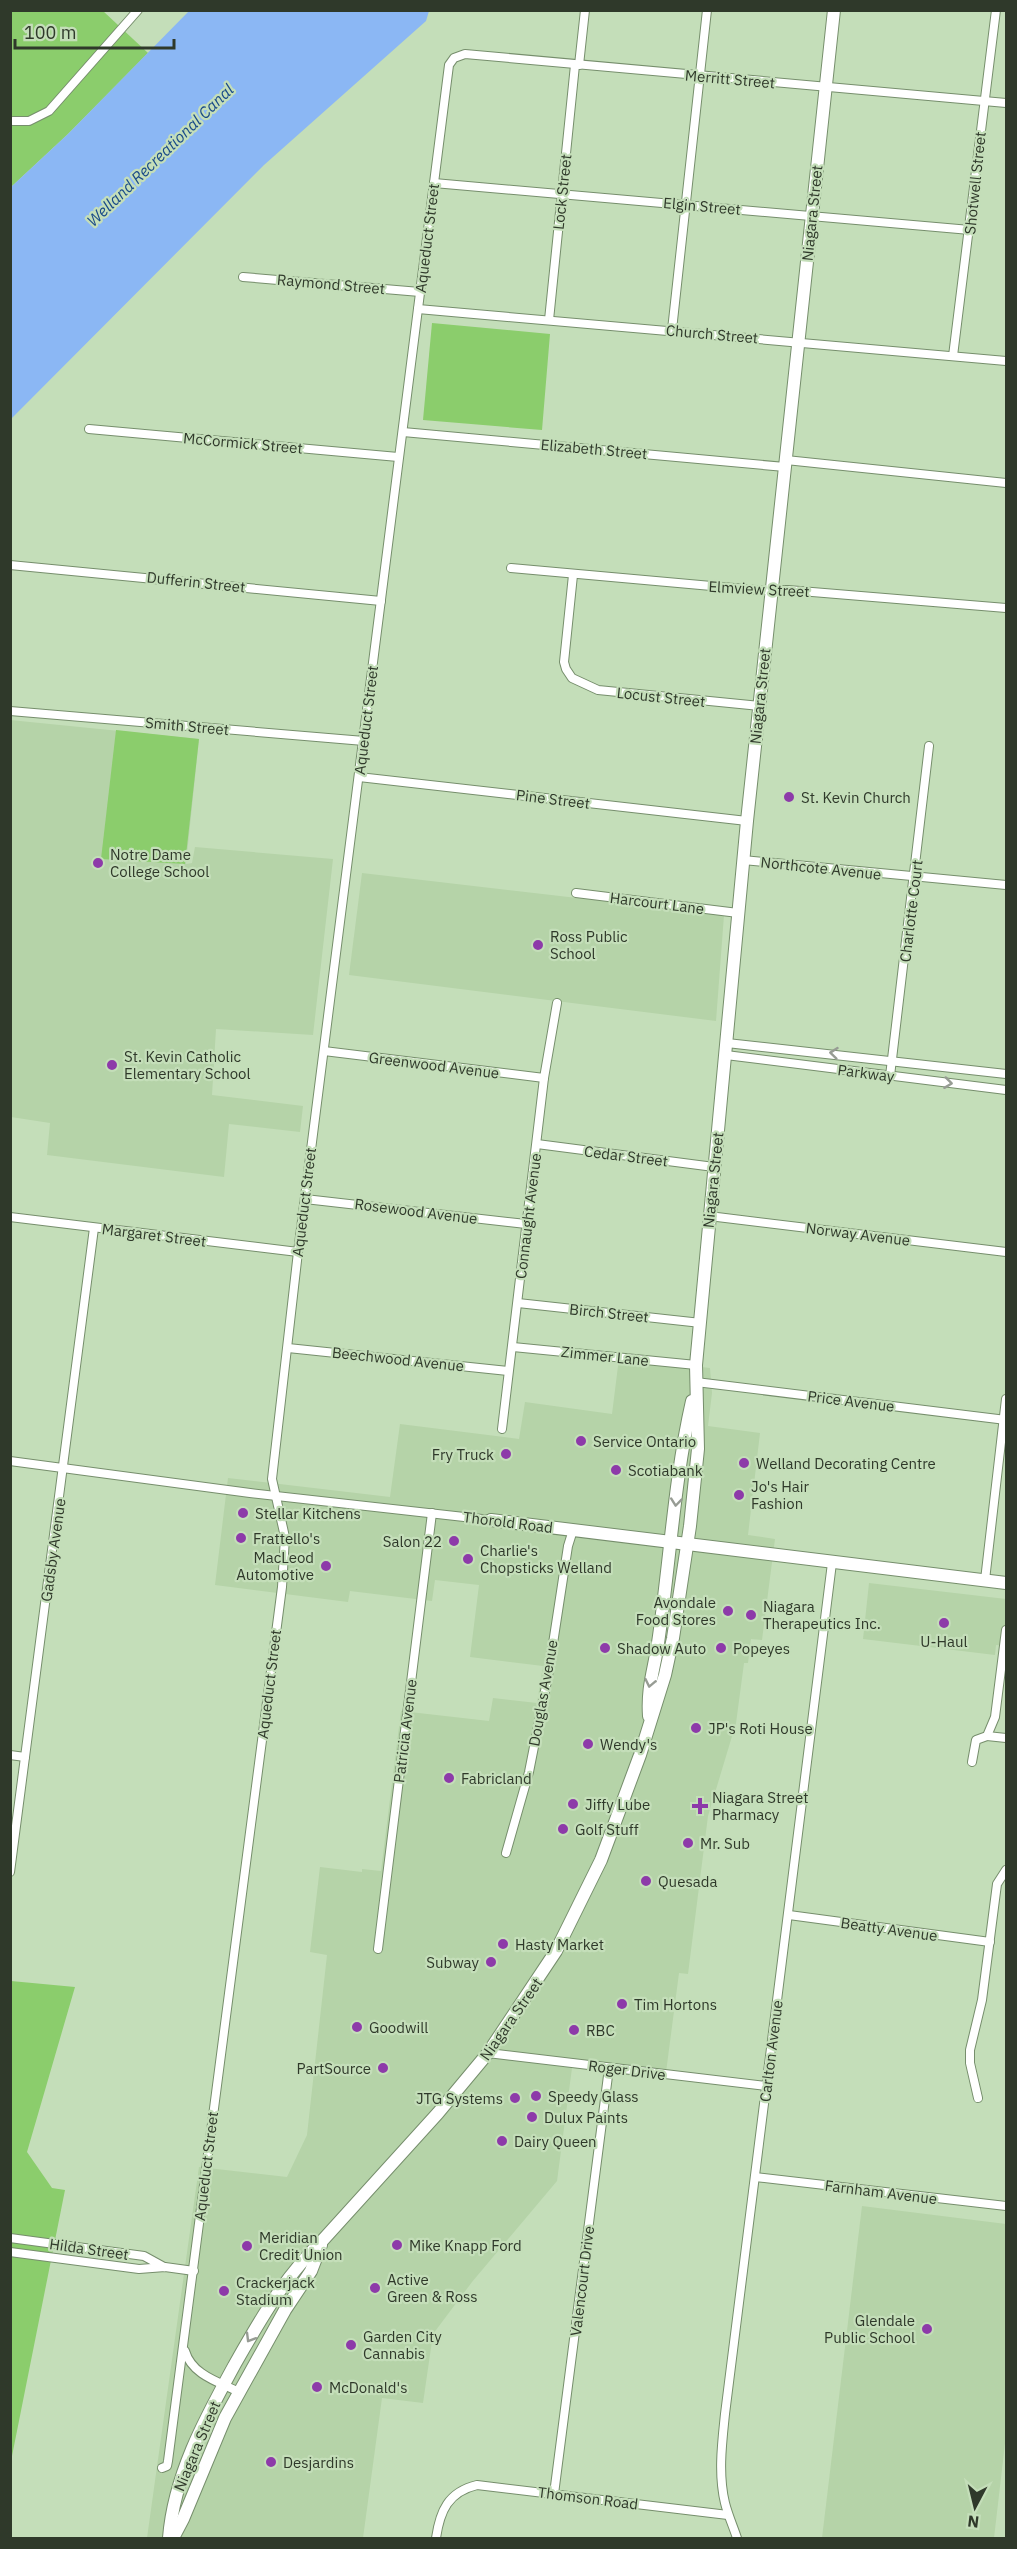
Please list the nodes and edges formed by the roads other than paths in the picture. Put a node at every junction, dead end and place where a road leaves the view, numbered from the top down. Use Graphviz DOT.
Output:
graph roads {
  1 [pos="138,10"];
  2 [pos="585,10"];
  3 [pos="707,10"];
  4 [pos="834,10"];
  5 [pos="996,10"];
  6 [pos="454,58"];
  7 [pos="577,65"];
  8 [pos="699,76"];
  9 [pos="826,88"];
  10 [pos="984,101"];
  11 [pos="1006,103"];
  12 [pos="12,121"];
  13 [pos="434,183"];
  14 [pos="561,194"];
  15 [pos="686,205"];
  16 [pos="812,215"];
  17 [pos="970,230"];
  18 [pos="243,277"];
  19 [pos="420,292"];
  20 [pos="418,309"];
  21 [pos="549,320"];
  22 [pos="672,330"];
  23 [pos="799,342"];
  24 [pos="953,356"];
  25 [pos="1006,361"];
  26 [pos="89,429"];
  27 [pos="403,432"];
  28 [pos="398,457"];
  29 [pos="786,464"];
  30 [pos="1006,483"];
  31 [pos="10,565"];
  32 [pos="511,568"];
  33 [pos="573,575"];
  34 [pos="772,590"];
  35 [pos="381,601"];
  36 [pos="1006,608"];
  37 [pos="760,706"];
  38 [pos="10,711"];
  39 [pos="364,741"];
  40 [pos="929,746"];
  41 [pos="359,777"];
  42 [pos="747,821"];
  43 [pos="743,860"];
  44 [pos="915,877"];
  45 [pos="1006,885"];
  46 [pos="576,893"];
  47 [pos="738,913"];
  48 [pos="556,1003"];
  49 [pos="726,1049"];
  50 [pos="324,1052"];
  51 [pos="892,1059"];
  52 [pos="1006,1074"];
  53 [pos="890,1076"];
  54 [pos="544,1078"];
  55 [pos="1006,1090"];
  56 [pos="537,1144"];
  57 [pos="714,1167"];
  58 [pos="305,1198"];
  59 [pos="709,1216"];
  60 [pos="10,1217"];
  61 [pos="526,1224"];
  62 [pos="94,1228"];
  63 [pos="298,1252"];
  64 [pos="1006,1252"];
  65 [pos="518,1303"];
  66 [pos="700,1323"];
  67 [pos="513,1347"];
  68 [pos="288,1348"];
  69 [pos="696,1365"];
  70 [pos="508,1371"];
  71 [pos="696,1382"];
  72 [pos="1006,1399"];
  73 [pos="1005,1420"];
  74 [pos="502,1429"];
  75 [pos="10,1461"];
  76 [pos="62,1468"];
  77 [pos="276,1496"];
  78 [pos="432,1513"];
  79 [pos="491,1521"];
  80 [pos="573,1530"];
  81 [pos="671,1542"];
  82 [pos="687,1544"];
  83 [pos="832,1563"];
  84 [pos="985,1580"];
  85 [pos="1006,1583"];
  86 [pos="1006,1630"];
  87 [pos="649,1723"];
  88 [pos="987,1736"];
  89 [pos="1006,1738"];
  90 [pos="10,1755"];
  91 [pos="25,1757"];
  92 [pos="972,1762"];
  93 [pos="506,1853"];
  94 [pos="1006,1870"];
  95 [pos="10,1872"];
  96 [pos="789,1916"];
  97 [pos="990,1942"];
  98 [pos="378,1949"];
  99 [pos="488,2053"];
  100 [pos="609,2068"];
  101 [pos="766,2086"];
  102 [pos="978,2098"];
  103 [pos="755,2177"];
  104 [pos="1006,2206"];
  105 [pos="10,2238"];
  106 [pos="322,2241"];
  107 [pos="10,2252"];
  108 [pos="165,2267"];
  109 [pos="194,2271"];
  110 [pos="184,2348"];
  111 [pos="224,2385"];
  112 [pos="239,2392"];
  113 [pos="162,2468"];
  114 [pos="554,2494"];
  115 [pos="728,2515"];
  116 [pos="171,2538"];
  117 [pos="436,2538"];
  118 [pos="737,2538"];
  1 -- 12 [label="street"];
  2 -- 7 [label="street, Lock Street"];
  3 -- 8 [label="street"];
  4 -- 9 [label="main road, Niagara Street"];
  5 -- 10 [label="street, Shotwell Street"];
  6 -- 7 [label="street, Merritt Street"];
  6 -- 13 [label="street, Aqueduct Street"];
  7 -- 8 [label="street, Merritt Street"];
  7 -- 14 [label="street, Lock Street"];
  8 -- 9 [label="street, Merritt Street"];
  8 -- 15 [label="street"];
  9 -- 10 [label="street, Merritt Street"];
  9 -- 16 [label="main road, Niagara Street"];
  10 -- 11 [label="street, Merritt Street"];
  10 -- 17 [label="street, Shotwell Street"];
  13 -- 14 [label="street, Elgin Street"];
  13 -- 19 [label="street, Aqueduct Street"];
  14 -- 15 [label="street, Elgin Street"];
  14 -- 21 [label="street, Lock Street"];
  15 -- 16 [label="street, Elgin Street"];
  15 -- 22 [label="street"];
  16 -- 17 [label="street, Elgin Street"];
  16 -- 23 [label="main road, Niagara Street"];
  17 -- 24 [label="street, Shotwell Street"];
  18 -- 19 [label="street, Raymond Street"];
  19 -- 20 [label="street, Aqueduct Street"];
  20 -- 21 [label="street, Church Street"];
  20 -- 27 [label="street, Aqueduct Street"];
  21 -- 22 [label="street, Church Street"];
  22 -- 23 [label="street, Church Street"];
  23 -- 24 [label="street, Church Street"];
  23 -- 29 [label="main road, Niagara Street"];
  24 -- 25 [label="street, Church Street"];
  26 -- 28 [label="street, McCormick Street"];
  27 -- 28 [label="street, Aqueduct Street"];
  27 -- 29 [label="street, Elizabeth Street"];
  28 -- 35 [label="street, Aqueduct Street"];
  29 -- 30 [label="street, Elizabeth Street"];
  29 -- 34 [label="main road, Niagara Street"];
  31 -- 35 [label="street, Dufferin Street"];
  32 -- 33 [label="street, Elmview Street"];
  33 -- 34 [label="street, Elmview Street"];
  33 -- 37 [label="street, Locust Street"];
  34 -- 36 [label="street, Elmview Street"];
  34 -- 37 [label="main road, Niagara Street"];
  35 -- 39 [label="street, Aqueduct Street"];
  37 -- 42 [label="main road, Niagara Street"];
  38 -- 39 [label="street, Smith Street"];
  39 -- 41 [label="street, Aqueduct Street"];
  40 -- 44 [label="street, Charlotte Court"];
  41 -- 42 [label="street, Pine Street"];
  41 -- 50 [label="street, Aqueduct Street"];
  42 -- 43 [label="main road, Niagara Street"];
  43 -- 44 [label="street, Northcote Avenue"];
  43 -- 47 [label="main road, Niagara Street"];
  44 -- 45 [label="street, Northcote Avenue"];
  44 -- 51 [label="street, Charlotte Court"];
  46 -- 47 [label="street, Harcourt Lane"];
  47 -- 49 [label="main road, Niagara Street"];
  48 -- 54 [label="street, Connaught Avenue"];
  51 -- 49 [label="street, Parkway, one-way"];
  49 -- 53 [label="street, Parkway"];
  49 -- 57 [label="main road, Niagara Street"];
  50 -- 54 [label="street, Greenwood Avenue"];
  50 -- 58 [label="street, Aqueduct Street"];
  51 -- 52 [label="street, Parkway"];
  51 -- 53 [label="street, Charlotte Court"];
  53 -- 55 [label="street, Parkway, one-way"];
  54 -- 56 [label="street, Connaught Avenue"];
  56 -- 57 [label="street, Cedar Street"];
  56 -- 61 [label="street, Connaught Avenue"];
  57 -- 59 [label="main road, Niagara Street"];
  58 -- 61 [label="street, Rosewood Avenue"];
  58 -- 63 [label="street, Aqueduct Street"];
  59 -- 64 [label="street, Norway Avenue"];
  59 -- 66 [label="main road, Niagara Street"];
  60 -- 62 [label="street, Margaret Street"];
  61 -- 65 [label="street, Connaught Avenue"];
  62 -- 63 [label="street, Margaret Street"];
  62 -- 76 [label="street, Gadsby Avenue"];
  63 -- 68 [label="street, Aqueduct Street"];
  65 -- 66 [label="street, Birch Street"];
  65 -- 67 [label="street, Connaught Avenue"];
  66 -- 69 [label="main road, Niagara Street"];
  67 -- 69 [label="street, Zimmer Lane"];
  67 -- 70 [label="street, Connaught Avenue"];
  68 -- 70 [label="street, Beechwood Avenue"];
  68 -- 77 [label="street, Aqueduct Street"];
  69 -- 71 [label="main road, Niagara Street"];
  70 -- 74 [label="street, Connaught Avenue"];
  71 -- 73 [label="street, Price Avenue"];
  71 -- 81 [label="main road, Niagara Street, one-way"];
  71 -- 82 [label="main road, Niagara Street"];
  72 -- 73 [label="street"];
  73 -- 84 [label="street"];
  75 -- 76 [label="street, Thorold Road"];
  76 -- 77 [label="street, Thorold Road"];
  76 -- 91 [label="street, Gadsby Avenue"];
  77 -- 78 [label="street, Thorold Road"];
  77 -- 109 [label="street, Aqueduct Street"];
  78 -- 79 [label="street, Thorold Road"];
  78 -- 98 [label="street, Patricia Avenue"];
  79 -- 80 [label="main road, Thorold Road"];
  80 -- 81 [label="main road, Thorold Road"];
  80 -- 93 [label="street, Douglas Avenue"];
  81 -- 82 [label="main road, Thorold Road"];
  81 -- 87 [label="main road, Niagara Street, one-way"];
  82 -- 83 [label="main road, Thorold Road"];
  82 -- 87 [label="main road, Niagara Street"];
  83 -- 84 [label="main road, Thorold Road"];
  83 -- 96 [label="street, Carlton Avenue"];
  84 -- 85 [label="main road, Thorold Road"];
  86 -- 88 [label="street"];
  87 -- 99 [label="main road, Niagara Street"];
  88 -- 89 [label="street"];
  88 -- 92 [label="street"];
  90 -- 91 [label="street"];
  91 -- 95 [label="street, Gadsby Avenue"];
  94 -- 97 [label="street"];
  96 -- 97 [label="street, Beatty Avenue"];
  96 -- 101 [label="street, Carlton Avenue"];
  97 -- 102 [label="street"];
  99 -- 100 [label="street, Roger Drive"];
  99 -- 106 [label="main road, Niagara Street"];
  100 -- 101 [label="street, Roger Drive"];
  100 -- 114 [label="street, Valencourt Drive"];
  101 -- 103 [label="street, Carlton Avenue"];
  103 -- 104 [label="street, Farnham Avenue"];
  103 -- 115 [label="street, Carlton Avenue"];
  105 -- 108 [label="street, Hilda Street"];
  106 -- 111 [label="main road, Niagara Street, one-way"];
  106 -- 112 [label="main road, Niagara Street"];
  107 -- 108 [label="street, Hilda Street"];
  108 -- 109 [label="street, Hilda Street"];
  109 -- 110 [label="street, Aqueduct Street"];
  110 -- 111 [label="street"];
  110 -- 113 [label="street, Aqueduct Street"];
  111 -- 112 [label="street"];
  111 -- 116 [label="main road, Niagara Street"];
  112 -- 116 [label="main road, Niagara Street"];
  114 -- 115 [label="street, Thomson Road"];
  114 -- 117 [label="street, Thomson Road"];
  115 -- 118 [label="street, Carlton Avenue"];
}
